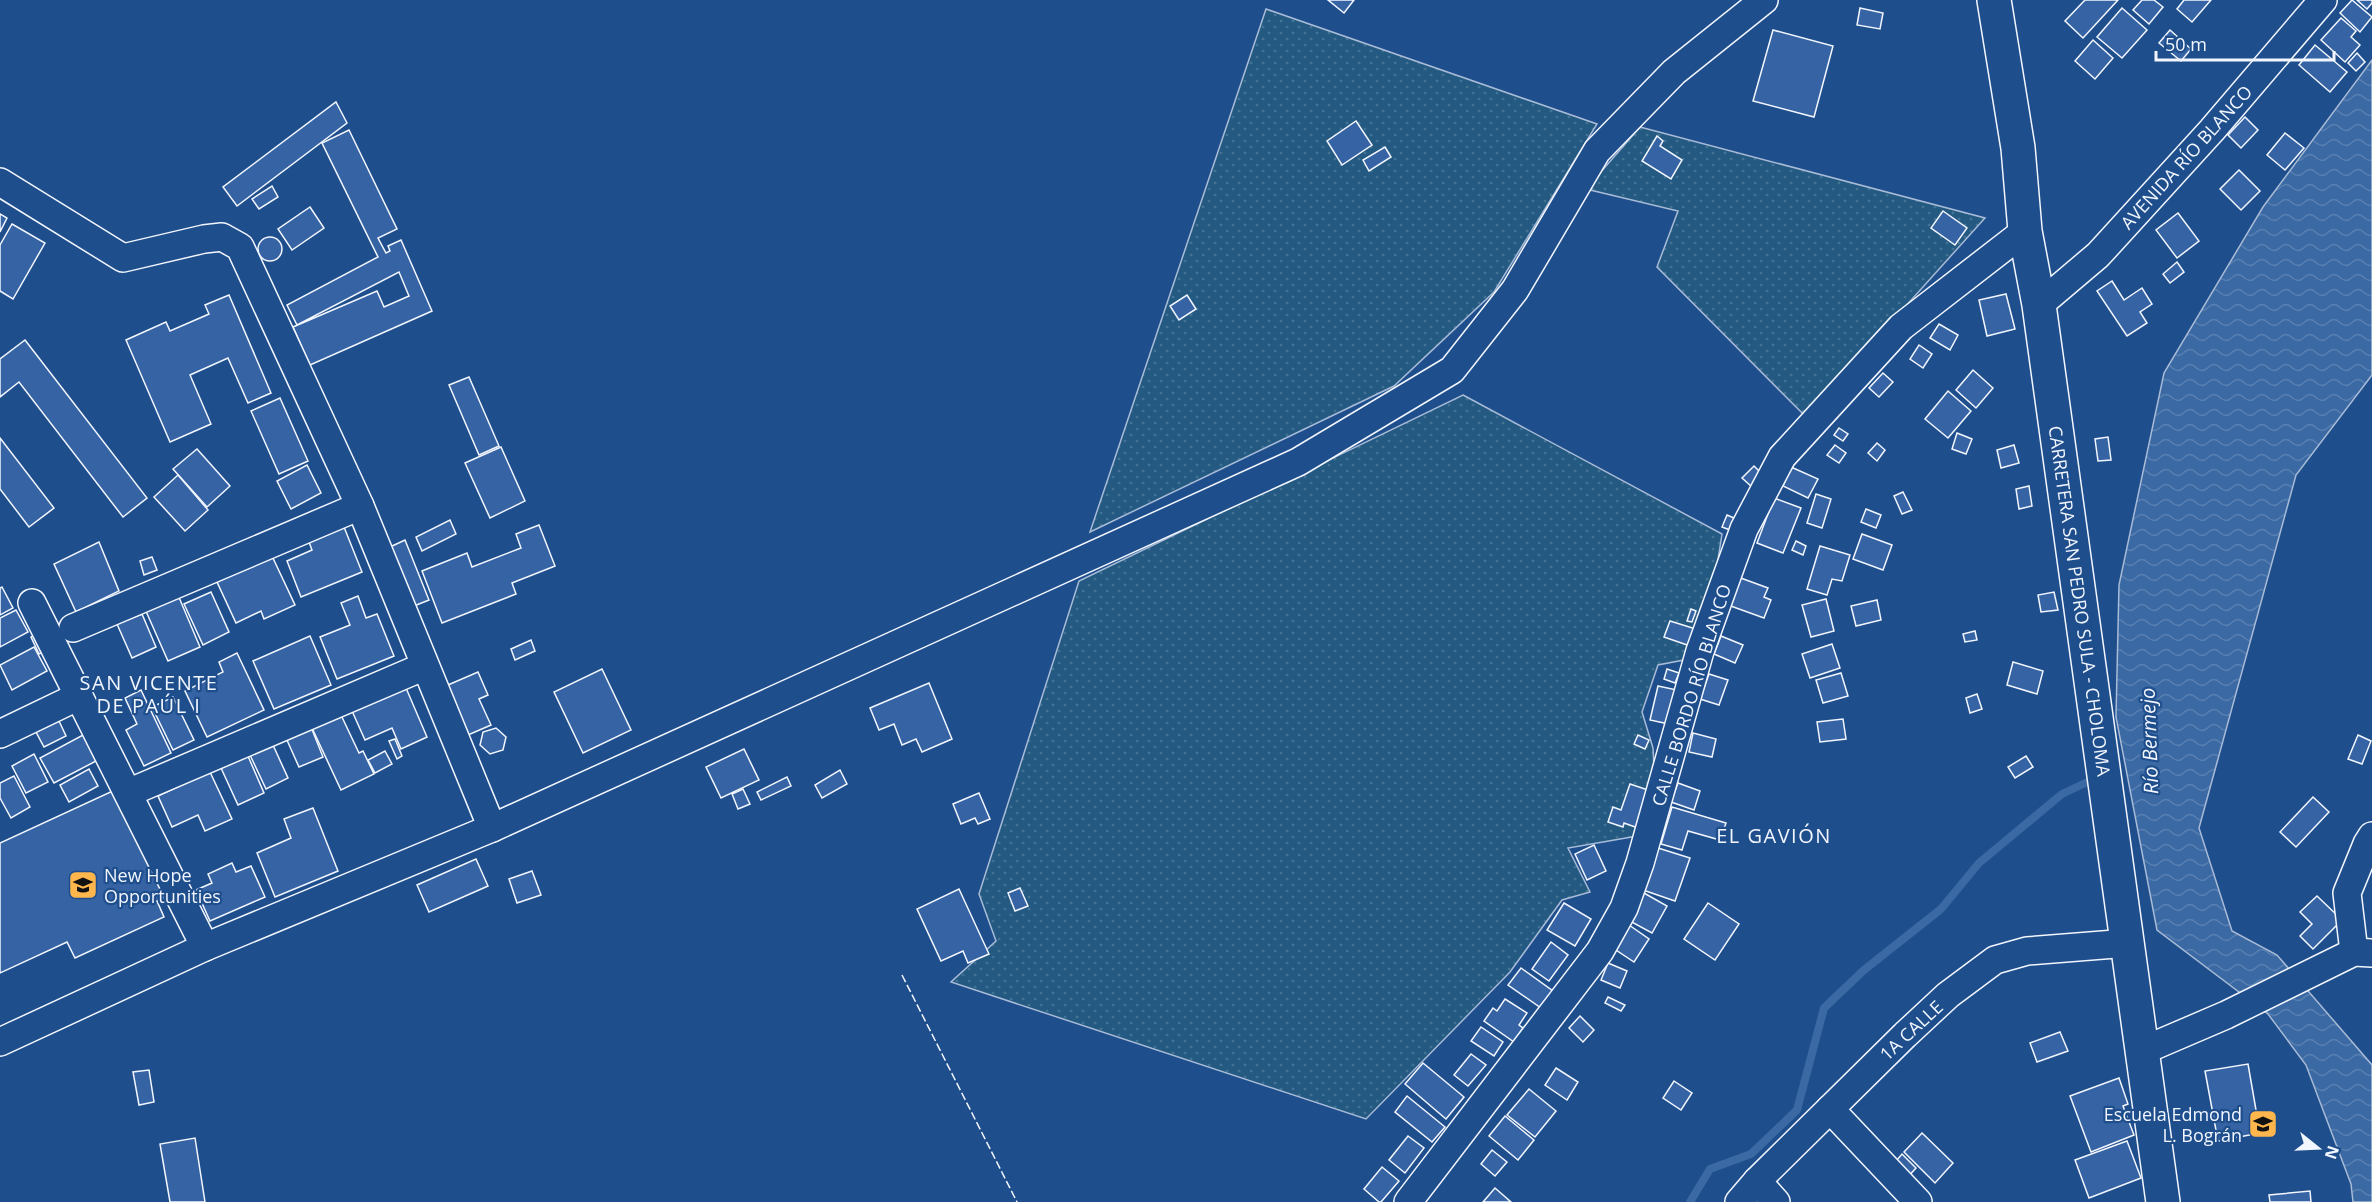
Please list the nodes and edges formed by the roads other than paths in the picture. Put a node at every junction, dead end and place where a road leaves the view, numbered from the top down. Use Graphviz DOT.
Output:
graph roads {
  1 [pos="1764,0"];
  2 [pos="1994,0"];
  3 [pos="2323,0"];
  4 [pos="0,182"];
  5 [pos="2025,231"];
  6 [pos="2039,305"];
  7 [pos="360,506"];
  8 [pos="32,603"];
  9 [pos="73,628"];
  10 [pos="426,666"];
  11 [pos="79,696"];
  12 [pos="0,734"];
  13 [pos="128,793"];
  14 [pos="492,828"];
  15 [pos="2372,836"];
  16 [pos="2128,943"];
  17 [pos="205,946"];
  18 [pos="2363,953"];
  19 [pos="0,1042"];
  20 [pos="2142,1051"];
  21 [pos="1830,1109"];
  22 [pos="1757,1181"];
  23 [pos="1407,1202"];
  24 [pos="1739,1202"];
  25 [pos="1776,1202"];
  26 [pos="1918,1202"];
  27 [pos="2163,1202"];
  1 -- 14 [label="street"];
  2 -- 5 [label="main road, CARRETERA SAN PEDRO SULA - CHOLOMA"];
  3 -- 6 [label="street, AVENIDA RÍO BLANCO"];
  4 -- 7 [label="street"];
  5 -- 6 [label="main road, CARRETERA SAN PEDRO SULA - CHOLOMA"];
  5 -- 23 [label="street, CALLE BORDO RÍO BLANCO"];
  6 -- 16 [label="main road, CARRETERA SAN PEDRO SULA - CHOLOMA"];
  7 -- 9 [label="street"];
  7 -- 10 [label="street"];
  8 -- 11 [label="street"];
  10 -- 13 [label="street"];
  10 -- 14 [label="street"];
  11 -- 12 [label="street"];
  11 -- 13 [label="street"];
  13 -- 17 [label="street"];
  14 -- 17 [label="street"];
  15 -- 18 [label="street"];
  16 -- 20 [label="main road, CARRETERA SAN PEDRO SULA - CHOLOMA"];
  16 -- 21 [label="street, 1A CALLE"];
  17 -- 19 [label="street"];
  18 -- 20 [label="street"];
  20 -- 27 [label="main road, CARRETERA SAN PEDRO SULA - CHOLOMA"];
  21 -- 22 [label="street, 1A CALLE"];
  21 -- 26 [label="street"];
  22 -- 24 [label="street, 1A CALLE"];
  22 -- 25 [label="street"];
}
